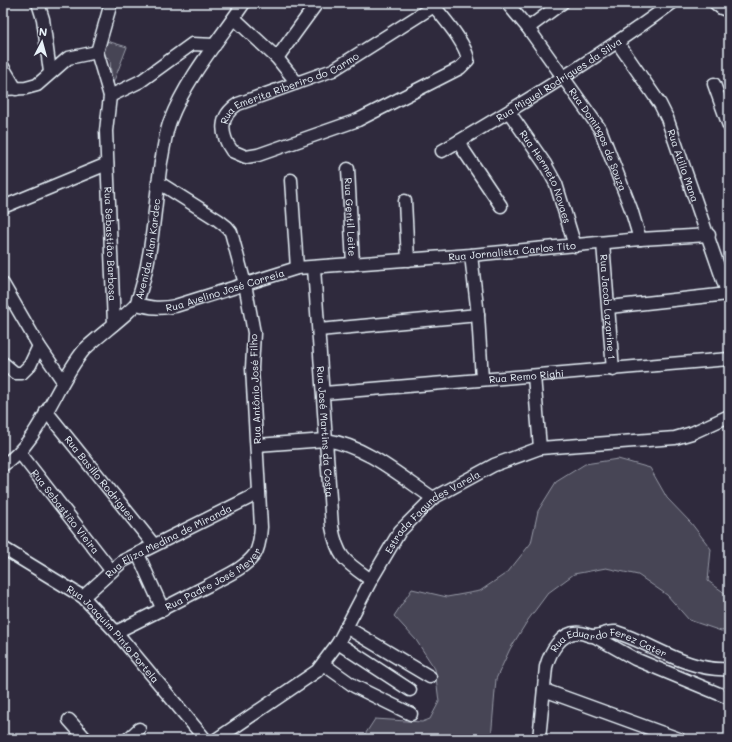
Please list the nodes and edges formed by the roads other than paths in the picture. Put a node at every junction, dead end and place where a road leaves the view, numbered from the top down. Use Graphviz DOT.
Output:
graph roads {
  1 [pos="38,3"];
  2 [pos="111,3"];
  3 [pos="317,3"];
  4 [pos="507,3"];
  5 [pos="562,3"];
  6 [pos="672,3"];
  7 [pos="715,3"];
  8 [pos="242,4"];
  9 [pos="433,4"];
  10 [pos="729,11"];
  11 [pos="234,18"];
  12 [pos="528,28"];
  13 [pos="618,43"];
  14 [pos="215,45"];
  15 [pos="98,52"];
  16 [pos="277,58"];
  17 [pos="3,67"];
  18 [pos="50,72"];
  19 [pos="563,76"];
  20 [pos="297,83"];
  21 [pos="714,84"];
  22 [pos="3,89"];
  23 [pos="16,89"];
  24 [pos="110,96"];
  25 [pos="509,112"];
  26 [pos="729,126"];
  27 [pos="458,142"];
  28 [pos="442,151"];
  29 [pos="107,164"];
  30 [pos="348,169"];
  31 [pos="291,180"];
  32 [pos="158,182"];
  33 [pos="405,201"];
  34 [pos="3,206"];
  35 [pos="501,206"];
  36 [pos="709,235"];
  37 [pos="640,239"];
  38 [pos="603,243"];
  39 [pos="575,246"];
  40 [pos="471,255"];
  41 [pos="408,260"];
  42 [pos="353,264"];
  43 [pos="296,268"];
  44 [pos="314,268"];
  45 [pos="3,284"];
  46 [pos="245,284"];
  47 [pos="728,296"];
  48 [pos="137,304"];
  49 [pos="609,307"];
  50 [pos="478,315"];
  51 [pos="114,324"];
  52 [pos="319,330"];
  53 [pos="39,346"];
  54 [pos="729,359"];
  55 [pos="3,363"];
  56 [pos="613,370"];
  57 [pos="534,376"];
  58 [pos="482,379"];
  59 [pos="63,381"];
  60 [pos="324,393"];
  61 [pos="46,411"];
  62 [pos="729,416"];
  63 [pos="326,440"];
  64 [pos="257,445"];
  65 [pos="540,448"];
  66 [pos="20,453"];
  67 [pos="3,465"];
  68 [pos="258,493"];
  69 [pos="433,498"];
  70 [pos="154,545"];
  71 [pos="3,548"];
  72 [pos="138,554"];
  73 [pos="111,570"];
  74 [pos="371,580"];
  75 [pos="83,597"];
  76 [pos="163,610"];
  77 [pos="346,628"];
  78 [pos="116,632"];
  79 [pos="594,636"];
  80 [pos="338,643"];
  81 [pos="323,664"];
  82 [pos="729,669"];
  83 [pos="430,677"];
  84 [pos="410,690"];
  85 [pos="544,690"];
  86 [pos="729,698"];
  87 [pos="411,714"];
  88 [pos="69,720"];
  89 [pos="139,729"];
  90 [pos="86,739"];
  91 [pos="128,739"];
  92 [pos="204,739"];
  93 [pos="217,739"];
  94 [pos="539,739"];
  95 [pos="679,739"];
  1 -- 18 [label="street"];
  2 -- 15 [label="street"];
  3 -- 16 [label="street"];
  4 -- 12 [label="street, Rua Domingos de Souza"];
  5 -- 12 [label="street"];
  6 -- 13 [label="street, Rua Miguel Rodrigues da Silva"];
  7 -- 10 [label="street"];
  8 -- 11 [label="street, Avenida Alan Kardec"];
  9 -- 20 [label="street, Rua Emerita Riberiro do Carmo"];
  9 -- 20 [label="street, Rua Emerita Riberiro do Carmo"];
  11 -- 14 [label="street, Avenida Alan Kardec"];
  11 -- 16 [label="street"];
  12 -- 19 [label="street, Rua Domingos de Souza"];
  13 -- 19 [label="street, Rua Miguel Rodrigues da Silva"];
  13 -- 36 [label="street, Rua Atilio Mana"];
  14 -- 24 [label="street"];
  14 -- 32 [label="street, Avenida Alan Kardec"];
  15 -- 18 [label="street"];
  15 -- 24 [label="street"];
  16 -- 20 [label="street"];
  17 -- 23 [label="street"];
  18 -- 23 [label="street"];
  19 -- 25 [label="street, Rua Miguel Rodrigues da Silva"];
  19 -- 37 [label="street, Rua Domingos de Souza"];
  21 -- 26 [label="street"];
  22 -- 23 [label="street"];
  24 -- 29 [label="street, Rua Sebastião Barbosa"];
  25 -- 27 [label="street, Rua Miguel Rodrigues da Silva"];
  25 -- 39 [label="street, Rua Hermeto Novaes"];
  27 -- 28 [label="street, Rua Miguel Rodrigues da Silva"];
  27 -- 35 [label="street"];
  29 -- 34 [label="street"];
  29 -- 51 [label="street, Rua Sebastião Barbosa"];
  30 -- 42 [label="street, Rua Gentil Leite"];
  31 -- 43 [label="street"];
  32 -- 46 [label="street, Rua Antônio José Filho"];
  32 -- 48 [label="street, Avenida Alan Kardec"];
  33 -- 41 [label="street"];
  36 -- 37 [label="street, Rua Jornalista Carlos Tito"];
  36 -- 47 [label="street, Rua Atilio Mana"];
  37 -- 38 [label="street, Rua Jornalista Carlos Tito"];
  38 -- 39 [label="street, Rua Jornalista Carlos Tito"];
  38 -- 49 [label="street, Rua Jacob Lazarine 1"];
  39 -- 40 [label="street, Rua Jornalista Carlos Tito"];
  40 -- 41 [label="street, Rua Jornalista Carlos Tito"];
  40 -- 50 [label="street"];
  41 -- 42 [label="street, Rua Jornalista Carlos Tito"];
  42 -- 44 [label="street, Rua Jornalista Carlos Tito"];
  43 -- 44 [label="street, Rua Avelino José Correia"];
  43 -- 46 [label="street, Rua Avelino José Correia"];
  44 -- 52 [label="street, Rua José Martins da Costa"];
  45 -- 53 [label="street"];
  46 -- 48 [label="street, Rua Avelino José Correia"];
  46 -- 64 [label="street, Rua Antônio José Filho"];
  47 -- 49 [label="street"];
  48 -- 51 [label="street, Avenida Alan Kardec"];
  49 -- 56 [label="street, Rua Jacob Lazarine 1"];
  50 -- 52 [label="street"];
  50 -- 58 [label="street"];
  51 -- 59 [label="street, Avenida Alan Kardec"];
  52 -- 60 [label="street, Rua José Martins da Costa"];
  53 -- 55 [label="street"];
  53 -- 59 [label="street"];
  54 -- 56 [label="street, Rua Remo Righi"];
  56 -- 57 [label="street, Rua Remo Righi"];
  57 -- 58 [label="street, Rua Remo Righi"];
  57 -- 65 [label="street"];
  58 -- 60 [label="street, Rua Remo Righi"];
  59 -- 61 [label="street, Avenida Alan Kardec"];
  60 -- 63 [label="street, Rua José Martins da Costa"];
  61 -- 66 [label="street, Avenida Alan Kardec"];
  61 -- 70 [label="street, Rua Basillo Rodrigues"];
  62 -- 65 [label="street, Estrada Fagundes Varela"];
  63 -- 64 [label="street"];
  63 -- 69 [label="street"];
  63 -- 74 [label="street, Rua José Martins da Costa"];
  64 -- 68 [label="street, Rua Antônio José Filho"];
  65 -- 69 [label="street, Estrada Fagundes Varela"];
  66 -- 67 [label="street, Avenida Alan Kardec"];
  66 -- 73 [label="street, Rua Sebastião Vieira"];
  68 -- 70 [label="street, Rua Eliza Medina de Miranda"];
  68 -- 76 [label="street, Rua Padre José Meyer"];
  69 -- 74 [label="street, Estrada Fagundes Varela"];
  70 -- 72 [label="street, Rua Eliza Medina de Miranda"];
  71 -- 75 [label="street, Rua Joaquim Pinto Portela"];
  72 -- 73 [label="street, Rua Eliza Medina de Miranda"];
  72 -- 76 [label="street"];
  73 -- 75 [label="street, Rua Eliza Medina de Miranda"];
  74 -- 77 [label="street, Estrada Fagundes Varela"];
  75 -- 78 [label="street, Rua Joaquim Pinto Portela"];
  76 -- 78 [label="street, Rua Padre José Meyer"];
  77 -- 80 [label="street, Estrada Fagundes Varela"];
  77 -- 83 [label="street"];
  78 -- 92 [label="street, Rua Joaquim Pinto Portela"];
  79 -- 82 [label="street, Rua Eduardo Ferez Cater"];
  79 -- 85 [label="street, Rua Eduardo Ferez Cater"];
  79 -- 86 [label="street"];
  80 -- 81 [label="street, Estrada Fagundes Varela"];
  80 -- 84 [label="street"];
  81 -- 87 [label="street"];
  81 -- 93 [label="street, Estrada Fagundes Varela"];
  85 -- 94 [label="street, Rua Eduardo Ferez Cater"];
  85 -- 95 [label="street"];
  88 -- 90 [label="street"];
  89 -- 91 [label="street"];
}
